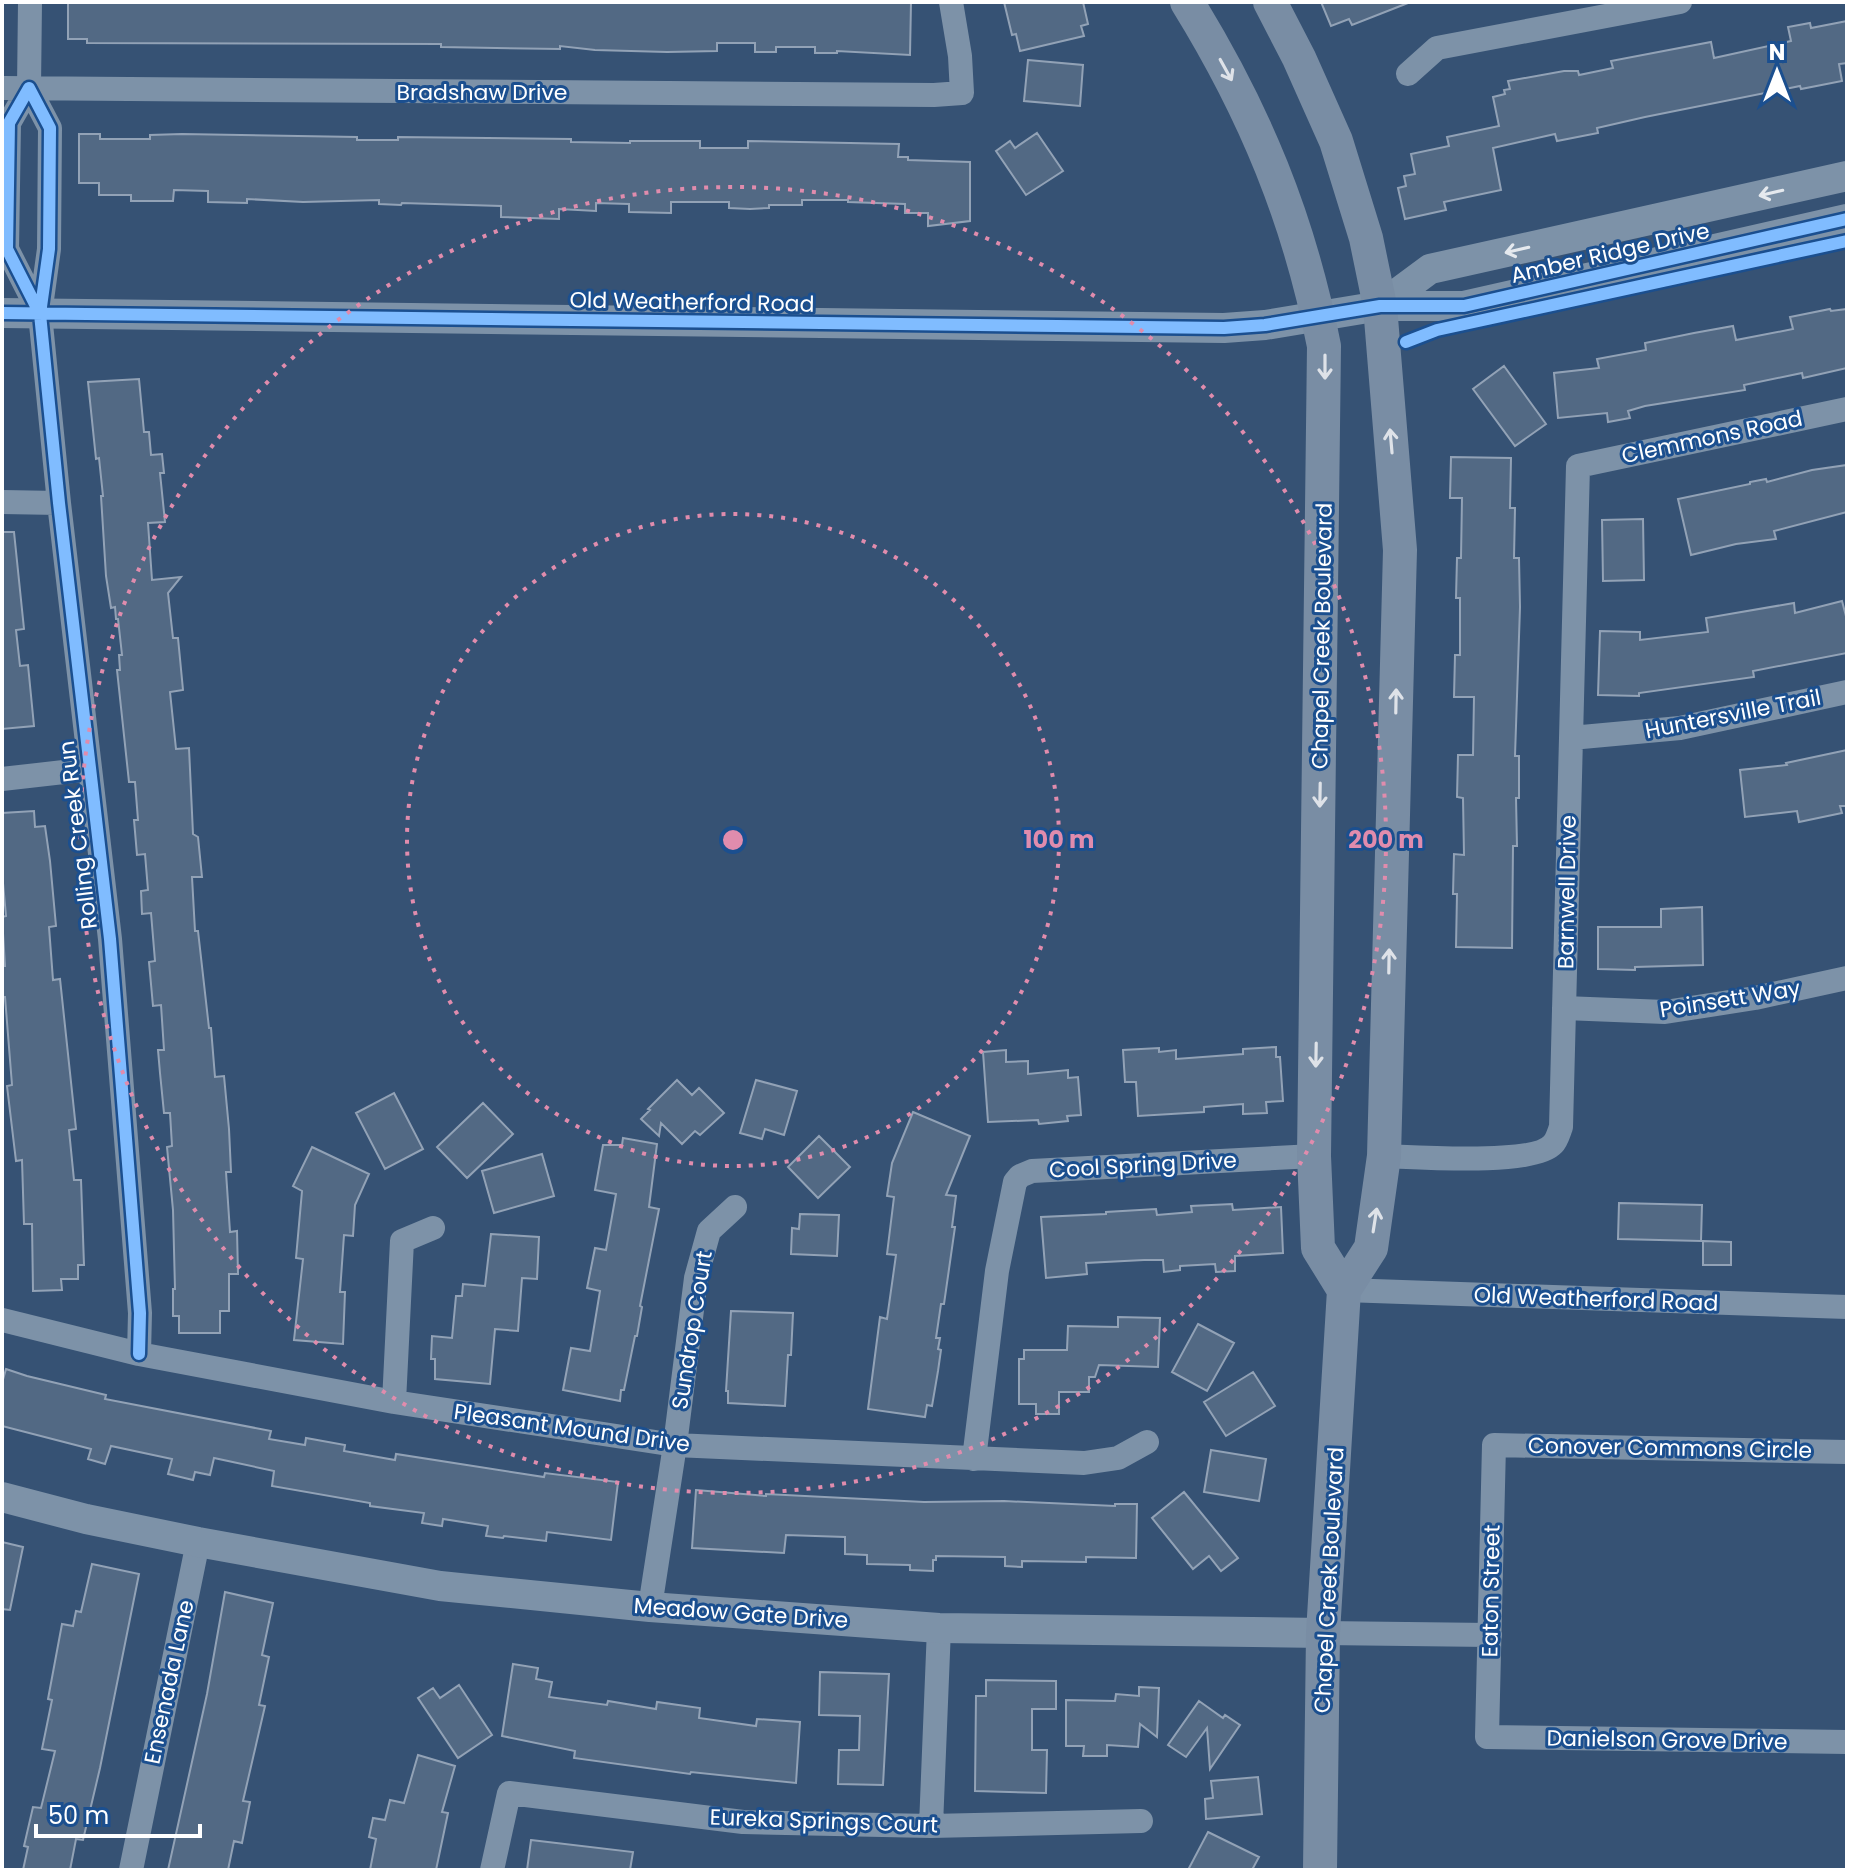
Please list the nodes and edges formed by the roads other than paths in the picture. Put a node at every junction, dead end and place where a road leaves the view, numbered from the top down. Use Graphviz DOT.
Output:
graph roads {
  1 [pos="30,2"];
  2 [pos="951,2"];
  3 [pos="1187,2"];
  4 [pos="1270,2"];
  5 [pos="1680,2"];
  6 [pos="1408,74"];
  7 [pos="2,88"];
  8 [pos="29,88"];
  9 [pos="1847,176"];
  10 [pos="1847,219"];
  11 [pos="1380,306"];
  12 [pos="2,313"];
  13 [pos="40,314"];
  14 [pos="1318,316"];
  15 [pos="1847,409"];
  16 [pos="1578,466"];
  17 [pos="2,502"];
  18 [pos="59,503"];
  19 [pos="1847,692"];
  20 [pos="1571,738"];
  21 [pos="90,769"];
  22 [pos="2,779"];
  23 [pos="1847,978"];
  24 [pos="1564,1008"];
  25 [pos="1314,1156"];
  26 [pos="1384,1156"];
  27 [pos="735,1207"];
  28 [pos="433,1228"];
  29 [pos="1344,1290"];
  30 [pos="1847,1307"];
  31 [pos="2,1320"];
  32 [pos="139,1354"];
  33 [pos="394,1402"];
  34 [pos="1147,1442"];
  35 [pos="675,1445"];
  36 [pos="1494,1445"];
  37 [pos="1847,1452"];
  38 [pos="974,1459"];
  39 [pos="2,1497"];
  40 [pos="198,1542"];
  41 [pos="650,1607"];
  42 [pos="939,1628"];
  43 [pos="1323,1633"];
  44 [pos="1490,1635"];
  45 [pos="1487,1737"];
  46 [pos="1847,1742"];
  47 [pos="1141,1821"];
  48 [pos="931,1826"];
  49 [pos="131,1870"];
  50 [pos="492,1870"];
  51 [pos="1320,1870"];
  1 -- 8 [label="street"];
  2 -- 8 [label="street, Bradshaw Drive"];
  3 -- 14 [label="main road, Chapel Creek Boulevard, one-way"];
  4 -- 11 [label="main road, Chapel Creek Boulevard"];
  5 -- 6 [label="street"];
  7 -- 8 [label="street, Bradshaw Drive"];
  8 -- 13 [label="street"];
  8 -- 13 [label="street"];
  9 -- 11 [label="street, Amber Ridge Drive, one-way"];
  10 -- 11 [label="street, Amber Ridge Drive"];
  11 -- 14 [label="street, Old Weatherford Road"];
  26 -- 11 [label="main road, Chapel Creek Boulevard, one-way"];
  12 -- 13 [label="street, Old Weatherford Road"];
  13 -- 14 [label="street, Old Weatherford Road"];
  13 -- 18 [label="street, Rolling Creek Run"];
  14 -- 25 [label="main road, Chapel Creek Boulevard, one-way"];
  15 -- 16 [label="street, Clemmons Road"];
  16 -- 20 [label="street, Barnwell Drive"];
  17 -- 18 [label="street"];
  18 -- 21 [label="street, Rolling Creek Run"];
  19 -- 20 [label="street, Huntersville Trail"];
  20 -- 24 [label="street, Barnwell Drive"];
  21 -- 22 [label="street"];
  21 -- 32 [label="street, Rolling Creek Run"];
  23 -- 24 [label="street, Poinsett Way"];
  24 -- 26 [label="street, Barnwell Drive"];
  25 -- 29 [label="main road, Chapel Creek Boulevard"];
  25 -- 38 [label="street, Cool Spring Drive"];
  29 -- 26 [label="main road, Chapel Creek Boulevard, one-way"];
  27 -- 35 [label="street, Sundrop Court"];
  28 -- 33 [label="street"];
  29 -- 30 [label="street, Old Weatherford Road"];
  29 -- 43 [label="main road, Chapel Creek Boulevard"];
  31 -- 32 [label="street, Pleasant Mound Drive"];
  32 -- 33 [label="street, Pleasant Mound Drive"];
  33 -- 35 [label="street, Pleasant Mound Drive"];
  34 -- 38 [label="street, Pleasant Mound Drive"];
  35 -- 38 [label="street, Pleasant Mound Drive"];
  35 -- 41 [label="street, Sundrop Court"];
  36 -- 37 [label="street, Conover Commons Circle"];
  36 -- 44 [label="street, Eaton Street"];
  39 -- 40 [label="street, Meadow Gate Drive"];
  40 -- 41 [label="street, Meadow Gate Drive"];
  40 -- 49 [label="street, Ensenada Lane"];
  41 -- 42 [label="street, Meadow Gate Drive"];
  42 -- 43 [label="street, Meadow Gate Drive"];
  42 -- 48 [label="street"];
  43 -- 44 [label="street, Meadow Gate Drive"];
  43 -- 51 [label="main road, Chapel Creek Boulevard"];
  44 -- 45 [label="street, Eaton Street"];
  45 -- 46 [label="street, Danielson Grove Drive"];
  47 -- 48 [label="street, Eureka Springs Court"];
  48 -- 50 [label="street, Eureka Springs Court"];
}
